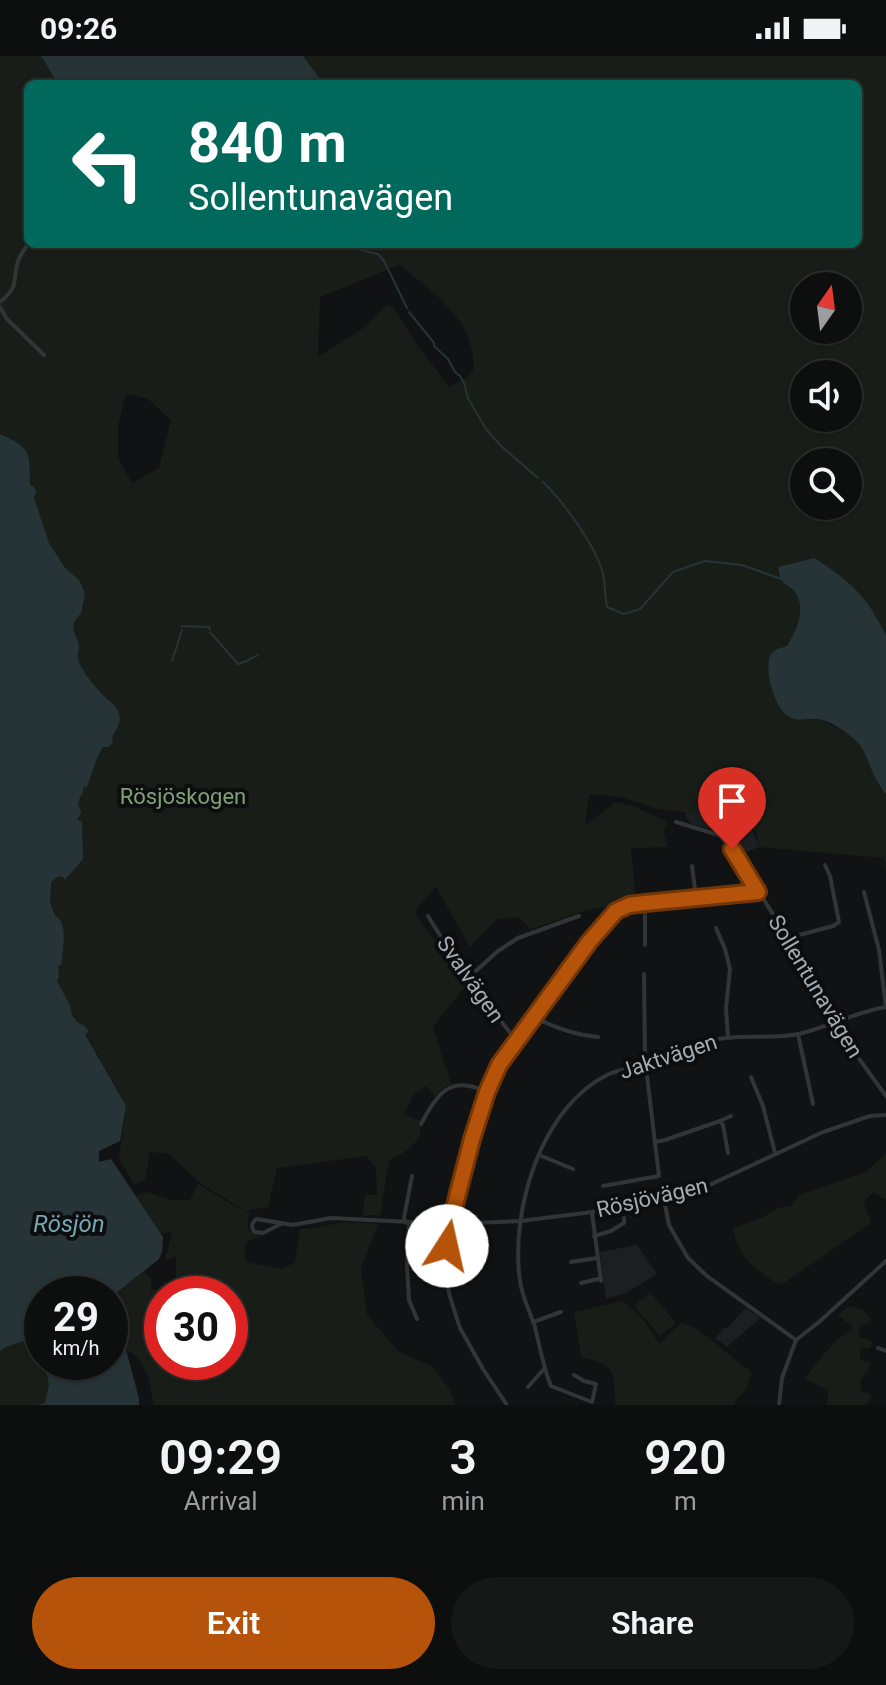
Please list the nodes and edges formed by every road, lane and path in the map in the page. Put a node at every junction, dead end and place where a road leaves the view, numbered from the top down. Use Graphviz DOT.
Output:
graph roads {
  1 [pos="26,248"];
  2 [pos="0,304"];
  3 [pos="44,355"];
  4 [pos="676,822"];
  5 [pos="825,865"];
  6 [pos="692,866"];
  7 [pos="758,892"];
  8 [pos="864,892"];
  9 [pos="696,897"];
  10 [pos="645,903"];
  11 [pos="428,916"];
  12 [pos="579,916"];
  13 [pos="716,928"];
  14 [pos="788,938"];
  15 [pos="645,945"];
  16 [pos="886,949"];
  17 [pos="879,950"];
  18 [pos="644,974"];
  19 [pos="468,978"];
  20 [pos="534,1017"];
  21 [pos="834,1022"];
  22 [pos="798,1034"];
  23 [pos="598,1037"];
  24 [pos="728,1037"];
  25 [pos="516,1040"];
  26 [pos="646,1064"];
  27 [pos="751,1077"];
  28 [pos="487,1092"];
  29 [pos="886,1096"];
  30 [pos="813,1104"];
  31 [pos="886,1115"];
  32 [pos="731,1116"];
  33 [pos="720,1121"];
  34 [pos="421,1124"];
  35 [pos="655,1142"];
  36 [pos="728,1153"];
  37 [pos="775,1153"];
  38 [pos="539,1155"];
  39 [pos="573,1169"];
  40 [pos="412,1176"];
  41 [pos="603,1186"];
  42 [pos="664,1199"];
  43 [pos="592,1212"];
  44 [pos="624,1218"];
  45 [pos="521,1221"];
  46 [pos="407,1223"];
  47 [pos="281,1224"];
  48 [pos="450,1224"];
  49 [pos="594,1236"];
  50 [pos="597,1258"];
  51 [pos="886,1261"];
  52 [pos="571,1262"];
  53 [pos="581,1283"];
  54 [pos="561,1312"];
  55 [pos="417,1319"];
  56 [pos="533,1322"];
  57 [pos="796,1340"];
  58 [pos="878,1348"];
  59 [pos="886,1351"];
  60 [pos="544,1369"];
  61 [pos="574,1375"];
  62 [pos="528,1387"];
  63 [pos="507,1405"];
  64 [pos="779,1405"];
  1 -- 2 [label="street"];
  2 -- 3 [label="street"];
  4 -- 7 [label="street, Sollentunavägen"];
  5 -- 14 [label="street"];
  6 -- 9 [label="street"];
  7 -- 9 [label="street"];
  7 -- 14 [label="street, Sollentunavägen"];
  8 -- 17 [label="street"];
  9 -- 10 [label="street"];
  10 -- 15 [label="street"];
  10 -- 20 [label="street"];
  11 -- 19 [label="street, Svalvägen"];
  12 -- 19 [label="street"];
  13 -- 24 [label="street"];
  14 -- 21 [label="street, Sollentunavägen"];
  16 -- 17 [label="street"];
  17 -- 21 [label="street, Jaktvägen"];
  18 -- 26 [label="street"];
  19 -- 25 [label="street, Svalvägen"];
  20 -- 23 [label="street"];
  20 -- 25 [label="street"];
  21 -- 22 [label="street, Jaktvägen"];
  21 -- 29 [label="street, Sollentunavägen"];
  22 -- 24 [label="street, Jaktvägen"];
  22 -- 30 [label="street"];
  24 -- 26 [label="street, Jaktvägen"];
  25 -- 28 [label="street"];
  26 -- 35 [label="street"];
  26 -- 38 [label="street, Jaktvägen"];
  27 -- 37 [label="street"];
  28 -- 34 [label="street"];
  28 -- 48 [label="street"];
  31 -- 37 [label="street, Rösjövägen"];
  32 -- 33 [label="street"];
  33 -- 35 [label="street"];
  33 -- 36 [label="street"];
  35 -- 41 [label="street"];
  37 -- 42 [label="street, Rösjövägen"];
  38 -- 39 [label="street"];
  38 -- 45 [label="street, Jaktvägen"];
  40 -- 46 [label="street"];
  42 -- 43 [label="street, Rösjövägen"];
  42 -- 57 [label="street"];
  43 -- 45 [label="street, Rösjövägen"];
  43 -- 49 [label="street"];
  44 -- 49 [label="street"];
  45 -- 48 [label="street, Rösjövägen"];
  45 -- 56 [label="street, Jaktvägen"];
  46 -- 47 [label="street, Rösjövägen"];
  46 -- 48 [label="street, Rösjövägen"];
  46 -- 55 [label="street"];
  47 -- 47 [label="street, Rösjövägen"];
  48 -- 63 [label="street"];
  49 -- 50 [label="street"];
  50 -- 52 [label="street"];
  50 -- 53 [label="street"];
  51 -- 57 [label="street"];
  54 -- 56 [label="street"];
  56 -- 60 [label="street, Jaktvägen"];
  57 -- 64 [label="street"];
  58 -- 59 [label="street"];
  60 -- 61 [label="street"];
  60 -- 62 [label="street"];
}
